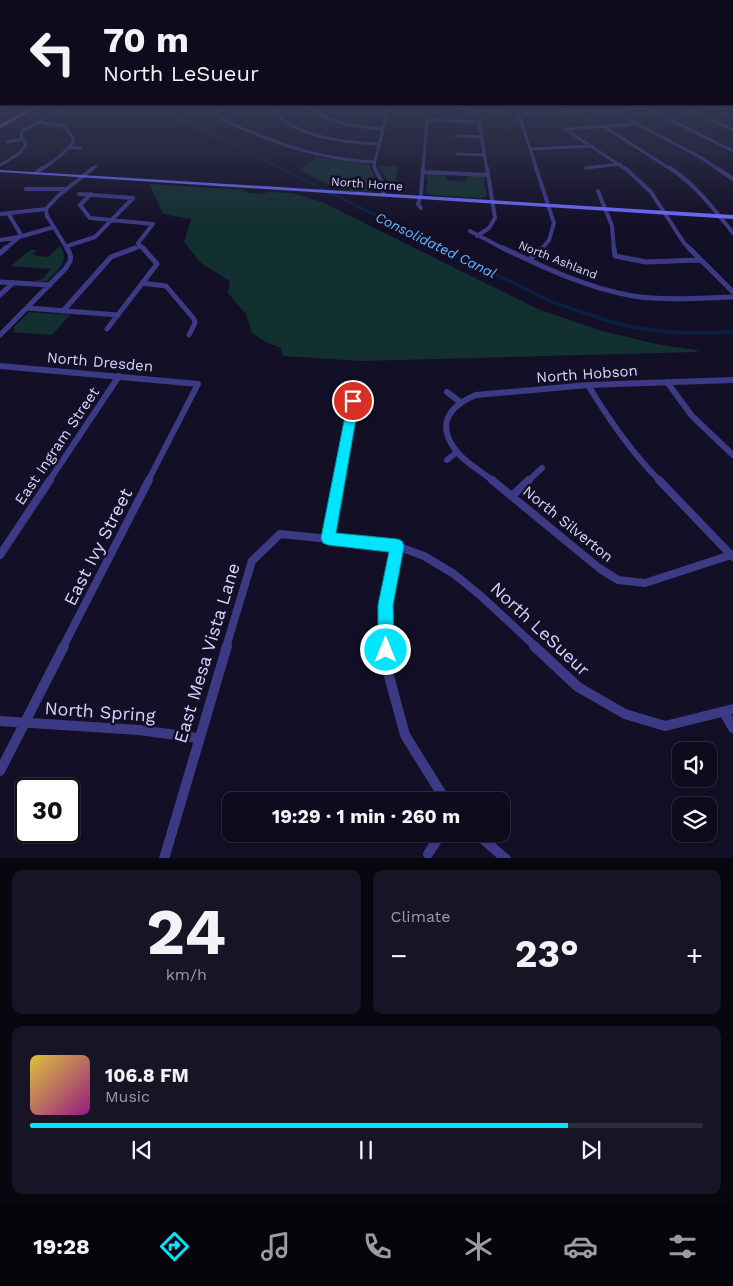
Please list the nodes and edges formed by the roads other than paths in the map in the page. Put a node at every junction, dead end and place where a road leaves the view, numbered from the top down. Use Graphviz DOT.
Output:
graph roads {
  1 [pos="25,146"];
  2 [pos="282,146"];
  3 [pos="379,146"];
  4 [pos="425,146"];
  5 [pos="484,146"];
  6 [pos="529,146"];
  7 [pos="592,146"];
  8 [pos="634,146"];
  9 [pos="679,146"];
  10 [pos="70,148"];
  11 [pos="81,148"];
  12 [pos="530,149"];
  13 [pos="457,154"];
  14 [pos="485,155"];
  15 [pos="375,162"];
  16 [pos="620,164"];
  17 [pos="0,165"];
  18 [pos="96,166"];
  19 [pos="586,168"];
  20 [pos="0,170"];
  21 [pos="423,172"];
  22 [pos="36,173"];
  23 [pos="488,175"];
  24 [pos="83,176"];
  25 [pos="733,179"];
  26 [pos="26,189"];
  27 [pos="65,189"];
  28 [pos="598,191"];
  29 [pos="79,194"];
  30 [pos="91,194"];
  31 [pos="383,195"];
  32 [pos="420,197"];
  33 [pos="493,202"];
  34 [pos="550,205"];
  35 [pos="46,208"];
  36 [pos="421,208"];
  37 [pos="606,209"];
  38 [pos="8,213"];
  39 [pos="664,213"];
  40 [pos="0,214"];
  41 [pos="720,216"];
  42 [pos="733,217"];
  43 [pos="111,220"];
  44 [pos="54,227"];
  45 [pos="470,231"];
  46 [pos="733,233"];
  47 [pos="477,236"];
  48 [pos="19,237"];
  49 [pos="0,240"];
  50 [pos="66,246"];
  51 [pos="141,246"];
  52 [pos="0,253"];
  53 [pos="529,260"];
  54 [pos="700,260"];
  55 [pos="0,282"];
  56 [pos="13,283"];
  57 [pos="142,283"];
  58 [pos="50,285"];
  59 [pos="733,292"];
  60 [pos="0,294"];
  61 [pos="733,297"];
  62 [pos="27,308"];
  63 [pos="62,311"];
  64 [pos="118,315"];
  65 [pos="107,329"];
  66 [pos="0,335"];
  67 [pos="189,335"];
  68 [pos="0,366"];
  69 [pos="119,376"];
  70 [pos="733,380"];
  71 [pos="667,382"];
  72 [pos="198,384"];
  73 [pos="588,385"];
  74 [pos="447,392"];
  75 [pos="353,401"];
  76 [pos="459,401"];
  77 [pos="457,452"];
  78 [pos="733,455"];
  79 [pos="447,460"];
  80 [pos="542,468"];
  81 [pos="512,496"];
  82 [pos="328,538"];
  83 [pos="397,546"];
  84 [pos="0,555"];
  85 [pos="732,556"];
  86 [pos="729,711"];
  87 [pos="0,721"];
  88 [pos="24,724"];
  89 [pos="733,728"];
  90 [pos="198,738"];
  91 [pos="0,771"];
  92 [pos="441,792"];
  93 [pos="436,842"];
  94 [pos="487,842"];
  95 [pos="428,854"];
  96 [pos="164,858"];
  97 [pos="506,858"];
  1 -- 17 [label="street"];
  2 -- 15 [label="street"];
  3 -- 15 [label="street"];
  4 -- 21 [label="street"];
  5 -- 14 [label="street"];
  6 -- 12 [label="street"];
  7 -- 12 [label="street"];
  7 -- 16 [label="street"];
  8 -- 41 [label="street"];
  9 -- 25 [label="street"];
  10 -- 11 [label="street"];
  10 -- 22 [label="street"];
  12 -- 34 [label="street"];
  13 -- 14 [label="street"];
  14 -- 23 [label="street"];
  15 -- 31 [label="street"];
  16 -- 19 [label="street"];
  16 -- 39 [label="street"];
  18 -- 24 [label="street"];
  20 -- 22 [label="street, North Horne"];
  21 -- 23 [label="street"];
  21 -- 32 [label="street"];
  22 -- 24 [label="street, North Horne"];
  23 -- 33 [label="street"];
  24 -- 27 [label="street"];
  24 -- 31 [label="street, North Horne"];
  26 -- 27 [label="street"];
  27 -- 35 [label="street"];
  28 -- 37 [label="street"];
  29 -- 30 [label="street"];
  30 -- 43 [label="street"];
  30 -- 43 [label="street"];
  31 -- 32 [label="street, North Horne"];
  32 -- 33 [label="street, North Horne"];
  32 -- 36 [label="street"];
  33 -- 34 [label="street, North Horne"];
  33 -- 47 [label="street"];
  34 -- 37 [label="street, North Horne"];
  34 -- 53 [label="street"];
  35 -- 38 [label="street"];
  35 -- 44 [label="street"];
  37 -- 39 [label="street, North Horne"];
  37 -- 54 [label="street"];
  38 -- 40 [label="street"];
  38 -- 48 [label="street"];
  39 -- 41 [label="street, North Horne"];
  39 -- 54 [label="street"];
  41 -- 42 [label="street, North Horne"];
  41 -- 46 [label="street"];
  43 -- 50 [label="street"];
  43 -- 51 [label="street"];
  44 -- 48 [label="street"];
  44 -- 50 [label="street"];
  45 -- 47 [label="street, North Ashland"];
  47 -- 53 [label="street, North Ashland"];
  48 -- 49 [label="street"];
  48 -- 52 [label="street"];
  50 -- 58 [label="street"];
  51 -- 57 [label="street"];
  51 -- 63 [label="street"];
  53 -- 61 [label="street, North Ashland"];
  54 -- 59 [label="street"];
  55 -- 56 [label="street"];
  56 -- 58 [label="street"];
  56 -- 60 [label="street"];
  57 -- 64 [label="street"];
  57 -- 67 [label="street"];
  58 -- 62 [label="street"];
  62 -- 63 [label="street"];
  62 -- 66 [label="street"];
  63 -- 64 [label="street"];
  64 -- 65 [label="street"];
  68 -- 69 [label="street, North Dresden"];
  69 -- 72 [label="street, North Dresden"];
  69 -- 84 [label="street, East Ingram Street"];
  70 -- 71 [label="street, North Hobson"];
  71 -- 73 [label="street, North Hobson"];
  71 -- 78 [label="street"];
  72 -- 88 [label="street, East Ivy Street"];
  73 -- 76 [label="street, North Hobson"];
  73 -- 85 [label="street"];
  74 -- 76 [label="street"];
  75 -- 82 [label="street"];
  76 -- 77 [label="street, North Silverton"];
  77 -- 79 [label="street"];
  77 -- 81 [label="street, North Silverton"];
  80 -- 81 [label="street"];
  81 -- 85 [label="street, North Silverton"];
  82 -- 83 [label="street, North LeSueur"];
  82 -- 90 [label="street, East Mesa Vista Lane"];
  83 -- 86 [label="street, North LeSueur"];
  83 -- 92 [label="street"];
  86 -- 89 [label="street"];
  87 -- 88 [label="street, North Spring"];
  88 -- 90 [label="street, North Spring"];
  88 -- 91 [label="street, East Ivy Street"];
  90 -- 96 [label="street, East Mesa Vista Lane"];
  93 -- 95 [label="street"];
  94 -- 97 [label="street"];
}
